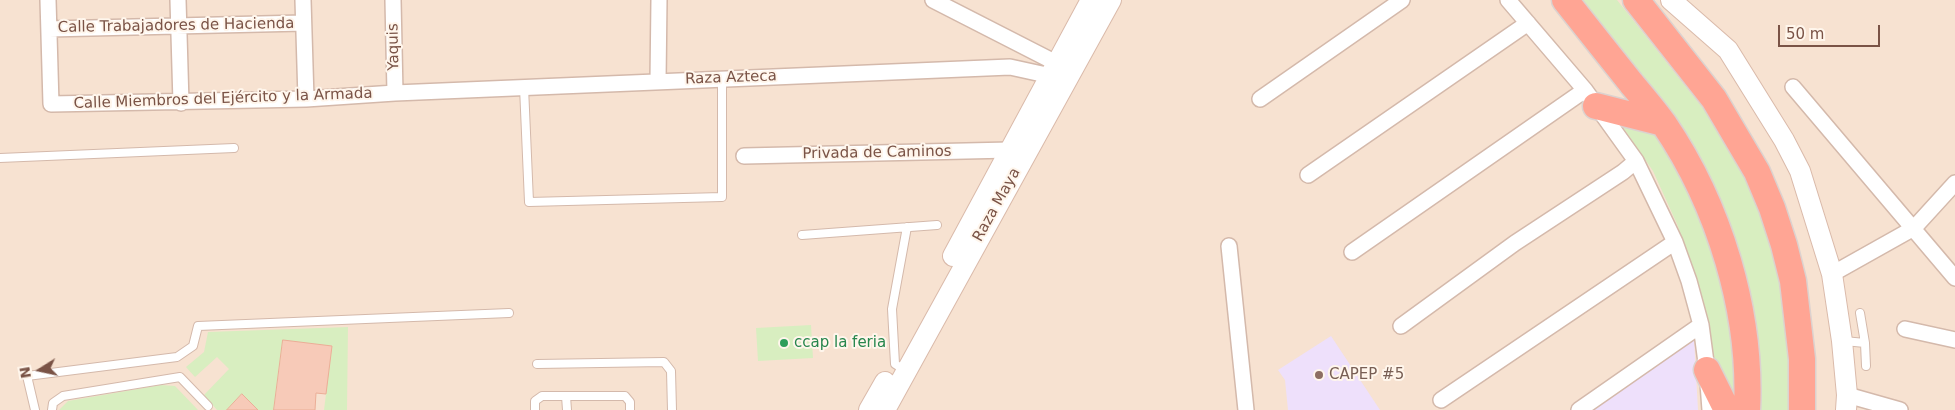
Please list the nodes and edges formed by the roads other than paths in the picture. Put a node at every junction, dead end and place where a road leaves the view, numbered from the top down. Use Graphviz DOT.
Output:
graph roads {
  1 [pos="48,0"];
  2 [pos="178,0"];
  3 [pos="303,0"];
  4 [pos="393,0"];
  5 [pos="659,0"];
  6 [pos="933,0"];
  7 [pos="1091,0"];
  8 [pos="1110,0"];
  9 [pos="1402,0"];
  10 [pos="1508,0"];
  11 [pos="1565,0"];
  12 [pos="1636,0"];
  13 [pos="1671,0"];
  14 [pos="304,23"];
  15 [pos="1528,23"];
  16 [pos="179,27"];
  17 [pos="49,29"];
  18 [pos="1061,73"];
  19 [pos="722,78"];
  20 [pos="658,81"];
  21 [pos="524,87"];
  22 [pos="1793,87"];
  23 [pos="395,93"];
  24 [pos="1591,98"];
  25 [pos="306,99"];
  26 [pos="1260,99"];
  27 [pos="181,103"];
  28 [pos="1663,123"];
  29 [pos="234,148"];
  30 [pos="1010,150"];
  31 [pos="744,156"];
  32 [pos="0,158"];
  33 [pos="1636,161"];
  34 [pos="1308,175"];
  35 [pos="1955,183"];
  36 [pos="938,225"];
  37 [pos="907,227"];
  38 [pos="1914,228"];
  39 [pos="802,235"];
  40 [pos="1676,242"];
  41 [pos="1228,246"];
  42 [pos="1352,252"];
  43 [pos="1832,274"];
  44 [pos="1955,278"];
  45 [pos="1860,312"];
  46 [pos="509,313"];
  47 [pos="1701,325"];
  48 [pos="1401,326"];
  49 [pos="1905,329"];
  50 [pos="1955,340"];
  51 [pos="1842,341"];
  52 [pos="1865,343"];
  53 [pos="537,364"];
  54 [pos="1866,366"];
  55 [pos="901,367"];
  56 [pos="1708,370"];
  57 [pos="566,396"];
  58 [pos="1442,400"];
  59 [pos="1846,402"];
  60 [pos="208,406"];
  61 [pos="35,410"];
  62 [pos="52,410"];
  63 [pos="535,410"];
  64 [pos="567,410"];
  65 [pos="630,410"];
  66 [pos="672,410"];
  67 [pos="869,410"];
  68 [pos="885,410"];
  69 [pos="1246,410"];
  70 [pos="1579,410"];
  71 [pos="1710,410"];
  72 [pos="1727,410"];
  73 [pos="1747,410"];
  74 [pos="1802,410"];
  75 [pos="1900,410"];
  1 -- 17 [label="street"];
  2 -- 16 [label="street"];
  3 -- 14 [label="street"];
  4 -- 23 [label="street, Yaquis"];
  5 -- 20 [label="street"];
  6 -- 18 [label="street"];
  7 -- 18 [label="street, Raza Maya"];
  8 -- 18 [label="street, Raza Maya"];
  9 -- 26 [label="street"];
  10 -- 15 [label="street"];
  11 -- 28 [label="highway"];
  12 -- 74 [label="highway"];
  13 -- 43 [label="street"];
  14 -- 16 [label="street, Calle Trabajadores de Hacienda"];
  14 -- 25 [label="street"];
  15 -- 24 [label="street"];
  15 -- 34 [label="street"];
  16 -- 17 [label="street, Calle Trabajadores de Hacienda"];
  16 -- 27 [label="street"];
  17 -- 27 [label="street, Calle Miembros del Ejército y la Armada"];
  18 -- 19 [label="street, Raza Azteca"];
  18 -- 30 [label="street, Raza Maya"];
  18 -- 55 [label="street, Raza Maya"];
  19 -- 20 [label="street, Raza Azteca"];
  19 -- 21 [label="lane"];
  20 -- 21 [label="street, Raza Azteca"];
  21 -- 23 [label="street, Raza Azteca"];
  22 -- 38 [label="street"];
  23 -- 25 [label="street, Calle Miembros del Ejército y la Armada"];
  24 -- 28 [label="highway"];
  24 -- 33 [label="street"];
  24 -- 42 [label="street"];
  25 -- 27 [label="street, Calle Miembros del Ejército y la Armada"];
  28 -- 73 [label="highway"];
  29 -- 32 [label="lane"];
  30 -- 31 [label="street, Privada de Caminos"];
  30 -- 55 [label="street, Raza Maya"];
  33 -- 40 [label="street"];
  33 -- 48 [label="street"];
  35 -- 38 [label="street"];
  36 -- 37 [label="lane"];
  37 -- 39 [label="lane"];
  37 -- 55 [label="lane"];
  38 -- 43 [label="street"];
  38 -- 44 [label="street"];
  40 -- 47 [label="street"];
  40 -- 58 [label="street"];
  41 -- 69 [label="street"];
  43 -- 51 [label="street"];
  45 -- 52 [label="lane"];
  46 -- 61 [label="lane"];
  47 -- 56 [label="street"];
  47 -- 70 [label="street"];
  49 -- 50 [label="street"];
  51 -- 52 [label="lane"];
  51 -- 59 [label="street"];
  52 -- 54 [label="lane"];
  53 -- 66 [label="lane"];
  55 -- 67 [label="street, Raza Maya"];
  55 -- 68 [label="street, Raza Maya"];
  56 -- 71 [label="street"];
  56 -- 72 [label="highway"];
  57 -- 63 [label="lane"];
  57 -- 64 [label="lane"];
  57 -- 65 [label="lane"];
  59 -- 75 [label="street"];
  60 -- 62 [label="lane"];
}
